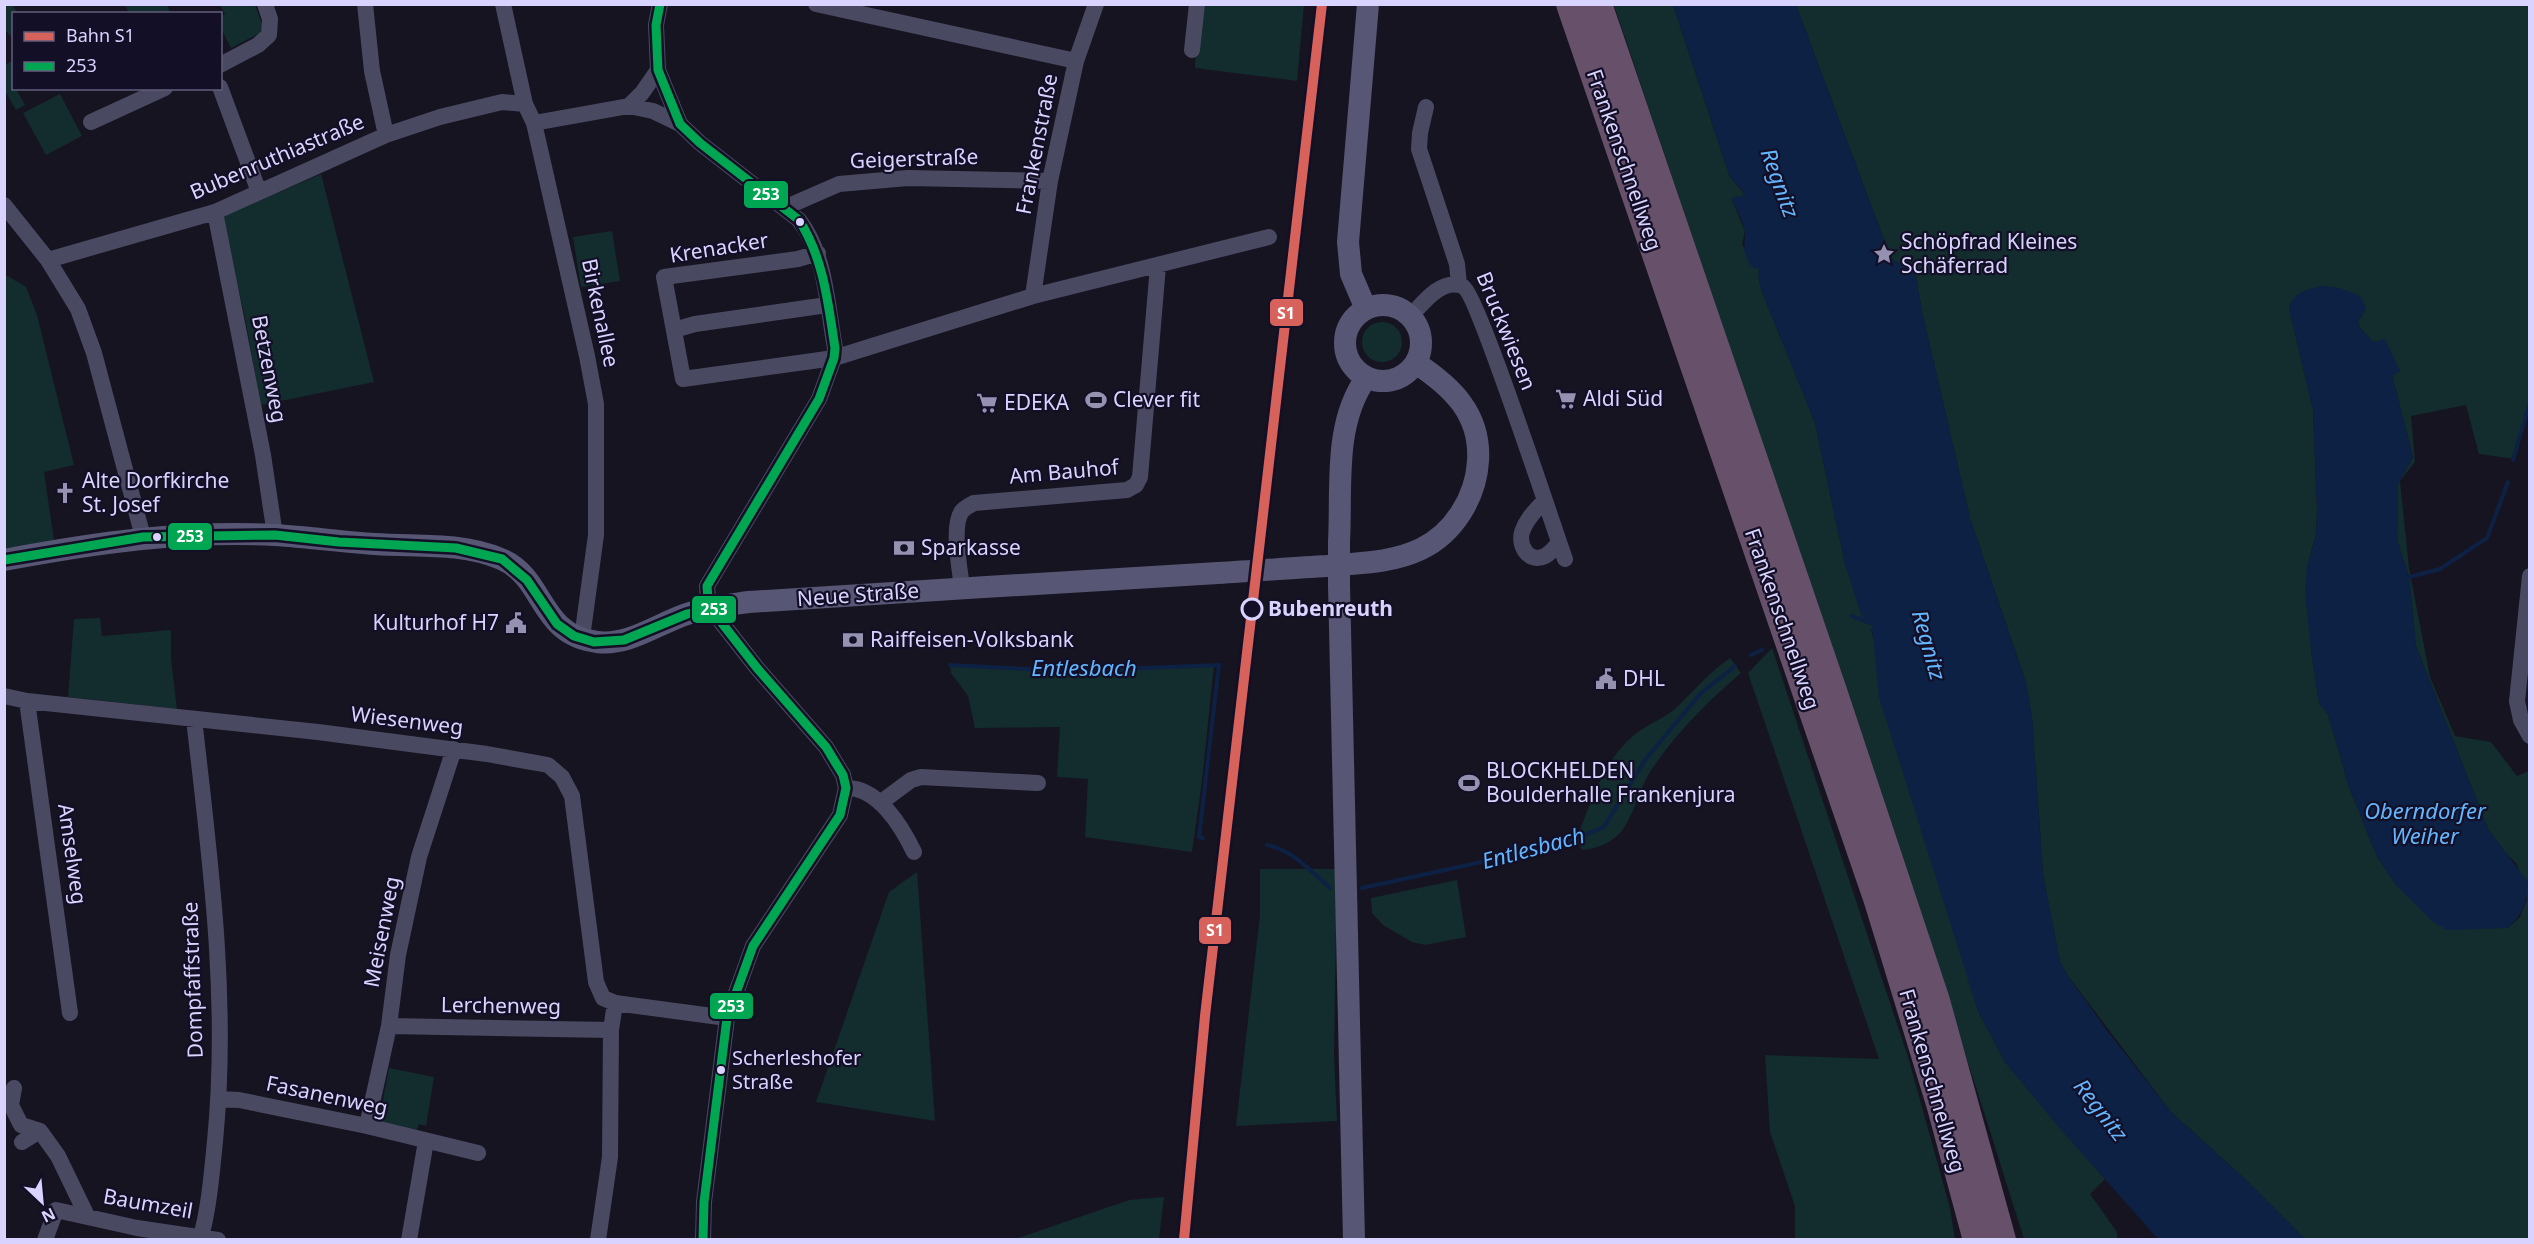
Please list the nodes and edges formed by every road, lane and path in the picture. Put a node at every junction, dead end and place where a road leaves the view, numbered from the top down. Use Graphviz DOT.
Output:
graph roads {
  1 [pos="265,4"];
  2 [pos="365,4"];
  3 [pos="502,4"];
  4 [pos="660,4"];
  5 [pos="816,4"];
  6 [pos="1096,4"];
  7 [pos="1197,4"];
  8 [pos="1368,4"];
  9 [pos="1570,4"];
  10 [pos="1598,4"];
  11 [pos="862,10"];
  12 [pos="1192,50"];
  13 [pos="1076,62"];
  14 [pos="222,64"];
  15 [pos="658,70"];
  16 [pos="161,90"];
  17 [pos="221,90"];
  18 [pos="525,104"];
  19 [pos="629,106"];
  20 [pos="1426,107"];
  21 [pos="91,122"];
  22 [pos="534,123"];
  23 [pos="680,124"];
  24 [pos="386,135"];
  25 [pos="1050,181"];
  26 [pos="258,192"];
  27 [pos="4,205"];
  28 [pos="784,208"];
  29 [pos="215,212"];
  30 [pos="1269,237"];
  31 [pos="818,253"];
  32 [pos="48,260"];
  33 [pos="1158,266"];
  34 [pos="1459,285"];
  35 [pos="1033,296"];
  36 [pos="827,305"];
  37 [pos="1366,309"];
  38 [pos="1410,317"];
  39 [pos="674,330"];
  40 [pos="834,358"];
  41 [pos="1416,363"];
  42 [pos="1366,378"];
  43 [pos="1544,501"];
  44 [pos="275,535"];
  45 [pos="143,537"];
  46 [pos="4,560"];
  47 [pos="2529,576"];
  48 [pos="962,588"];
  49 [pos="711,608"];
  50 [pos="582,638"];
  51 [pos="4,696"];
  52 [pos="27,701"];
  53 [pos="194,719"];
  54 [pos="2529,736"];
  55 [pos="454,749"];
  56 [pos="1038,783"];
  57 [pos="846,788"];
  58 [pos="880,803"];
  59 [pos="914,852"];
  60 [pos="615,1003"];
  61 [pos="70,1013"];
  62 [pos="727,1018"];
  63 [pos="389,1026"];
  64 [pos="611,1030"];
  65 [pos="14,1088"];
  66 [pos="219,1099"];
  67 [pos="368,1126"];
  68 [pos="40,1131"];
  69 [pos="426,1141"];
  70 [pos="22,1142"];
  71 [pos="478,1153"];
  72 [pos="87,1216"];
  73 [pos="207,1238"];
  74 [pos="45,1239"];
  75 [pos="409,1239"];
  76 [pos="598,1239"];
  77 [pos="703,1239"];
  78 [pos="1354,1239"];
  79 [pos="1977,1239"];
  80 [pos="2002,1239"];
  1 -- 14 [label="street"];
  2 -- 24 [label="street"];
  3 -- 18 [label="street, Birkenallee"];
  4 -- 15 [label="street"];
  5 -- 11 [label="street"];
  6 -- 13 [label="street, Frankenstraße"];
  7 -- 12 [label="street"];
  8 -- 37 [label="street"];
  9 -- 79 [label="highway, Frankenschnellweg"];
  10 -- 80 [label="highway, Frankenschnellweg"];
  11 -- 13 [label="street"];
  13 -- 25 [label="street, Frankenstraße"];
  15 -- 19 [label="street"];
  15 -- 23 [label="street"];
  16 -- 21 [label="street"];
  17 -- 26 [label="street"];
  18 -- 22 [label="street, Birkenallee"];
  18 -- 24 [label="street, Bubenruthiastraße"];
  19 -- 22 [label="street"];
  19 -- 23 [label="street"];
  20 -- 34 [label="street, Bruckwiesen"];
  22 -- 50 [label="street, Birkenallee"];
  23 -- 28 [label="street"];
  24 -- 26 [label="street, Bubenruthiastraße"];
  25 -- 28 [label="street, Geigerstraße"];
  25 -- 35 [label="street, Frankenstraße"];
  26 -- 29 [label="street, Bubenruthiastraße"];
  27 -- 32 [label="street"];
  28 -- 31 [label="street"];
  29 -- 32 [label="street, Bubenruthiastraße"];
  29 -- 44 [label="street, Betzenweg"];
  30 -- 33 [label="street"];
  31 -- 36 [label="street"];
  31 -- 39 [label="street, Krenacker"];
  32 -- 45 [label="street"];
  33 -- 35 [label="street"];
  33 -- 48 [label="street, Am Bauhof"];
  34 -- 38 [label="street"];
  34 -- 43 [label="street, Bruckwiesen"];
  35 -- 40 [label="street"];
  36 -- 39 [label="street"];
  36 -- 40 [label="street"];
  37 -- 38 [label="street"];
  37 -- 42 [label="street"];
  38 -- 41 [label="street"];
  39 -- 40 [label="street, Krenacker"];
  40 -- 49 [label="street"];
  41 -- 42 [label="street"];
  41 -- 48 [label="street, Neue Straße"];
  42 -- 78 [label="street, bridge"];
  43 -- 43 [label="street, Bruckwiesen"];
  44 -- 45 [label="street"];
  44 -- 50 [label="street"];
  45 -- 46 [label="street"];
  47 -- 54 [label="street"];
  48 -- 49 [label="street, Neue Straße"];
  49 -- 50 [label="street, Neue Straße"];
  49 -- 57 [label="street"];
  51 -- 52 [label="street, Wiesenweg"];
  52 -- 53 [label="street, Wiesenweg"];
  52 -- 61 [label="street, Amselweg"];
  53 -- 55 [label="street, Wiesenweg"];
  53 -- 66 [label="street, Dompfaffstraße"];
  55 -- 60 [label="street, Wiesenweg"];
  55 -- 63 [label="street, Meisenweg"];
  56 -- 58 [label="street"];
  57 -- 58 [label="street"];
  57 -- 62 [label="street"];
  58 -- 59 [label="street"];
  60 -- 62 [label="street"];
  60 -- 64 [label="street"];
  62 -- 77 [label="street"];
  63 -- 64 [label="street, Lerchenweg"];
  63 -- 67 [label="street, Meisenweg"];
  64 -- 76 [label="street"];
  65 -- 68 [label="street, Baumzeil"];
  66 -- 67 [label="street, Fasanenweg"];
  66 -- 73 [label="street, Dompfaffstraße"];
  67 -- 69 [label="street, Fasanenweg"];
  68 -- 70 [label="street"];
  68 -- 72 [label="street, Baumzeil"];
  69 -- 71 [label="street, Fasanenweg"];
  69 -- 75 [label="street"];
  72 -- 73 [label="street, Baumzeil"];
  72 -- 74 [label="street, Baumzeil"];
}
